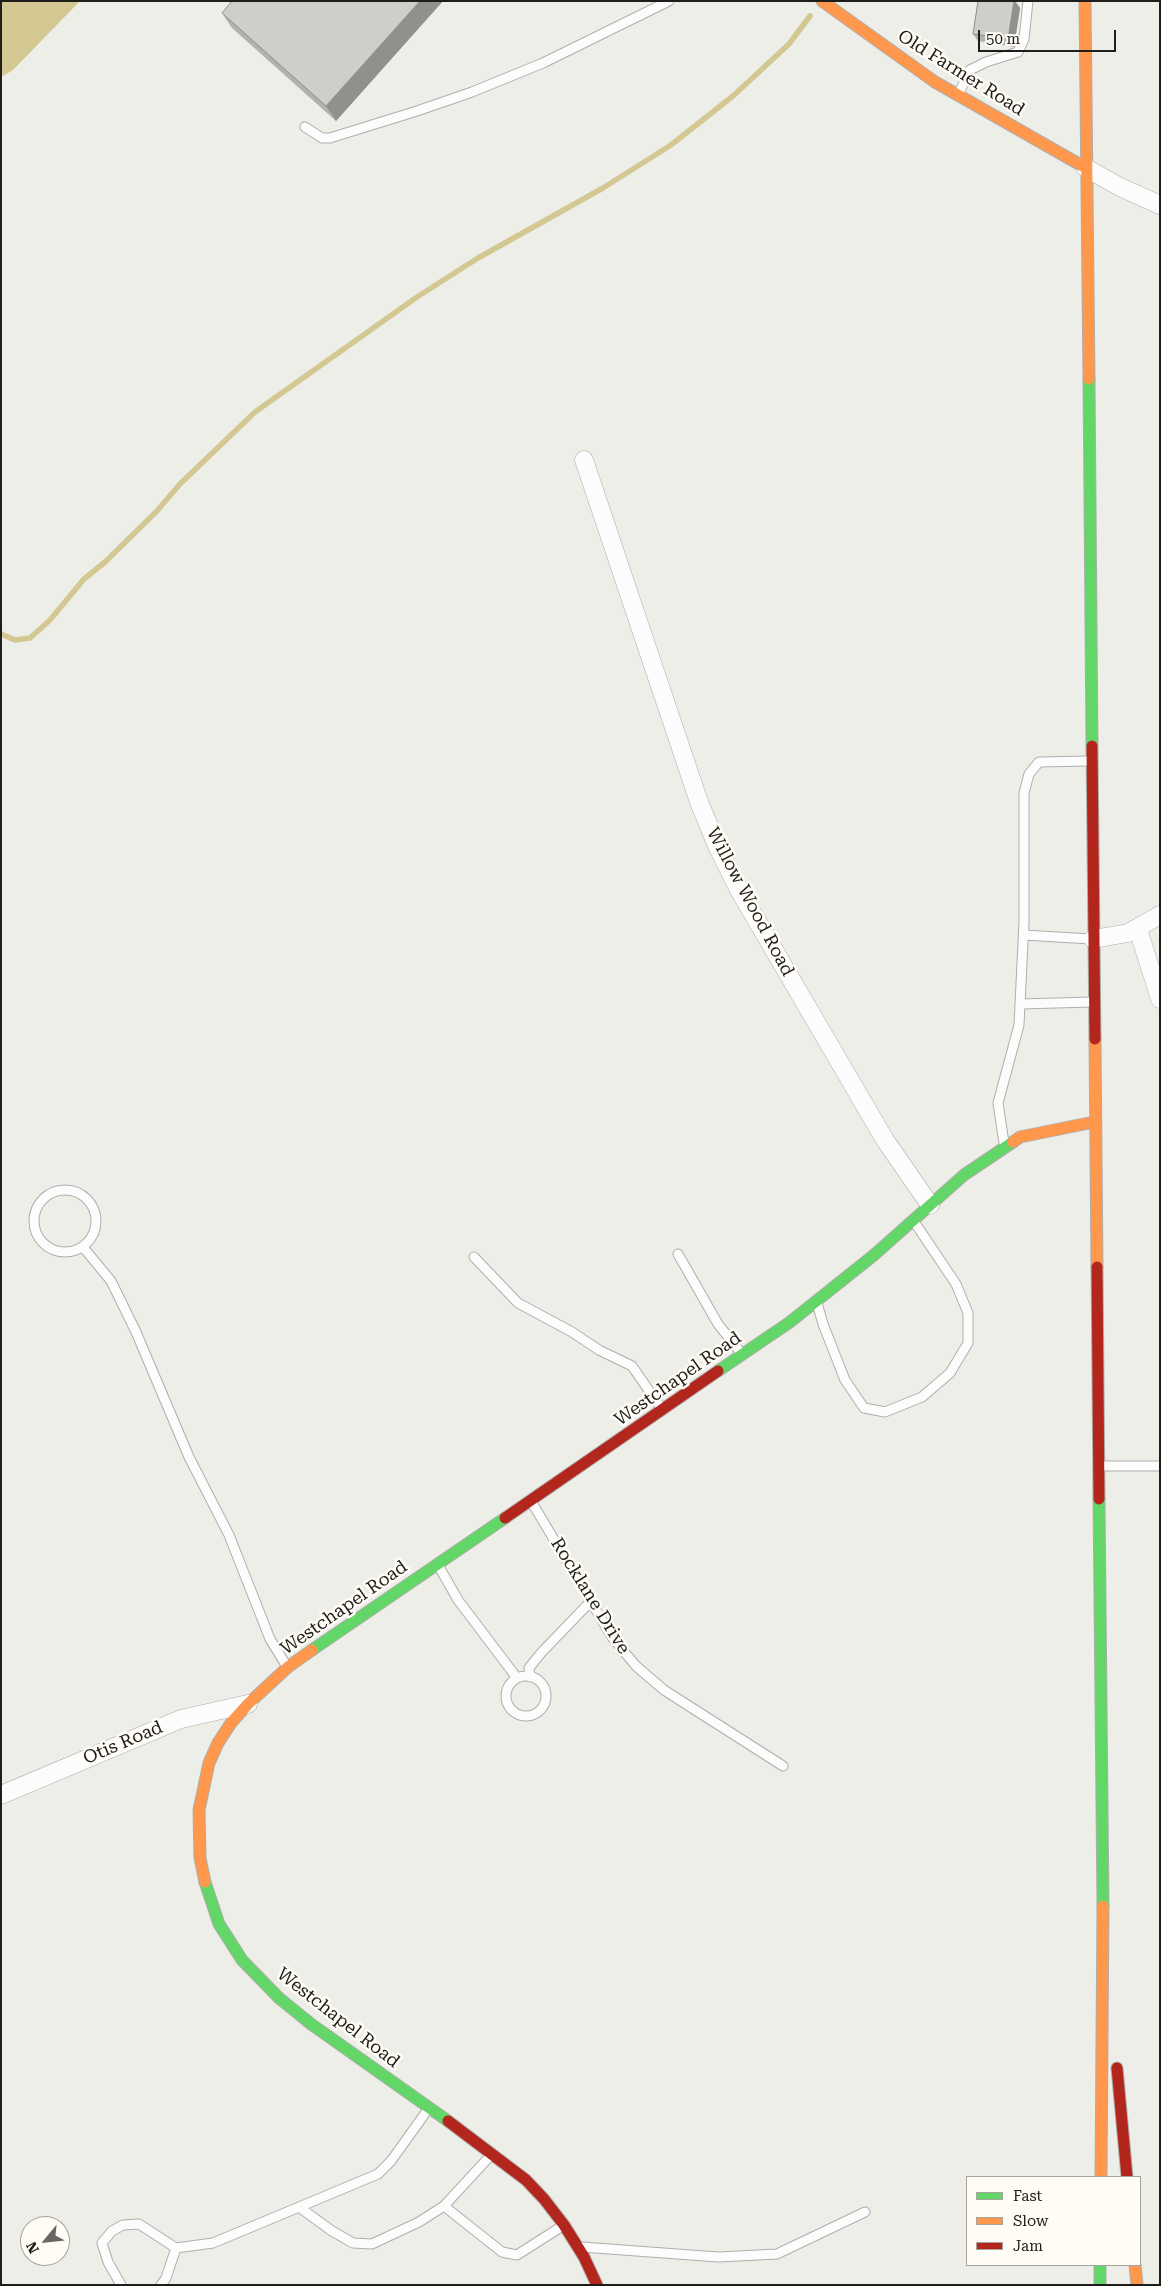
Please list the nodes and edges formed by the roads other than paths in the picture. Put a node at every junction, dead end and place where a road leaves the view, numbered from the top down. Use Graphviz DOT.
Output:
graph roads {
  1 [pos="670,1"];
  2 [pos="822,1"];
  3 [pos="1028,1"];
  4 [pos="1084,1"];
  5 [pos="958,95"];
  6 [pos="306,127"];
  7 [pos="1086,168"];
  8 [pos="1160,205"];
  9 [pos="584,460"];
  10 [pos="1091,761"];
  11 [pos="1160,915"];
  12 [pos="1138,929"];
  13 [pos="1024,935"];
  14 [pos="1093,940"];
  15 [pos="1160,999"];
  16 [pos="1093,1002"];
  17 [pos="1021,1004"];
  18 [pos="1094,1122"];
  19 [pos="1004,1146"];
  20 [pos="930,1205"];
  21 [pos="913,1220"];
  22 [pos="83,1247"];
  23 [pos="678,1254"];
  24 [pos="474,1257"];
  25 [pos="817,1302"];
  26 [pos="743,1355"];
  27 [pos="662,1411"];
  28 [pos="1097,1466"];
  29 [pos="1160,1466"];
  30 [pos="531,1500"];
  31 [pos="438,1564"];
  32 [pos="591,1601"];
  33 [pos="288,1667"];
  34 [pos="530,1677"];
  35 [pos="517,1678"];
  36 [pos="248,1704"];
  37 [pos="783,1766"];
  38 [pos="1,1795"];
  39 [pos="1103,1912"];
  40 [pos="1114,2030"];
  41 [pos="1116,2059"];
  42 [pos="429,2108"];
  43 [pos="492,2153"];
  44 [pos="1101,2176"];
  45 [pos="1127,2176"];
  46 [pos="444,2206"];
  47 [pos="299,2207"];
  48 [pos="865,2212"];
  49 [pos="564,2225"];
  50 [pos="577,2247"];
  51 [pos="176,2248"];
  52 [pos="1100,2266"];
  53 [pos="1135,2266"];
  54 [pos="121,2285"];
  55 [pos="160,2285"];
  56 [pos="597,2285"];
  57 [pos="1100,2285"];
  58 [pos="1137,2285"];
  1 -- 6 [label="lane"];
  2 -- 5 [label="main road, Old Farmer Road"];
  3 -- 5 [label="lane"];
  4 -- 7 [label="main road"];
  5 -- 7 [label="main road, Old Farmer Road"];
  7 -- 8 [label="street"];
  7 -- 10 [label="main road"];
  9 -- 20 [label="street, Willow Wood Road"];
  10 -- 13 [label="lane"];
  10 -- 14 [label="main road"];
  11 -- 12 [label="street"];
  12 -- 14 [label="street"];
  12 -- 15 [label="street"];
  13 -- 14 [label="lane"];
  13 -- 17 [label="lane"];
  14 -- 16 [label="main road"];
  16 -- 17 [label="lane"];
  16 -- 18 [label="main road"];
  17 -- 19 [label="lane"];
  18 -- 19 [label="main road, Westchapel Road"];
  18 -- 28 [label="main road"];
  19 -- 20 [label="main road, Westchapel Road"];
  20 -- 21 [label="main road, Westchapel Road"];
  21 -- 25 [label="main road, Westchapel Road"];
  21 -- 25 [label="lane"];
  22 -- 22 [label="lane"];
  22 -- 33 [label="lane"];
  23 -- 26 [label="lane"];
  24 -- 27 [label="lane"];
  25 -- 26 [label="main road, Westchapel Road"];
  26 -- 27 [label="main road, Westchapel Road"];
  27 -- 30 [label="main road, Westchapel Road"];
  28 -- 29 [label="lane"];
  28 -- 39 [label="main road"];
  30 -- 31 [label="main road, Westchapel Road"];
  30 -- 32 [label="lane, Rocklane Drive"];
  31 -- 33 [label="main road, Westchapel Road"];
  31 -- 35 [label="lane"];
  32 -- 34 [label="lane"];
  32 -- 37 [label="lane, Rocklane Drive"];
  33 -- 36 [label="main road, Westchapel Road"];
  34 -- 35 [label="lane"];
  34 -- 35 [label="lane"];
  36 -- 38 [label="street, Otis Road"];
  36 -- 42 [label="main road, Westchapel Road"];
  39 -- 40 [label="main road"];
  39 -- 44 [label="main road"];
  41 -- 45 [label="main road"];
  42 -- 43 [label="main road, Westchapel Road"];
  42 -- 47 [label="lane"];
  43 -- 46 [label="lane"];
  43 -- 49 [label="main road, Westchapel Road"];
  46 -- 47 [label="lane"];
  46 -- 49 [label="lane"];
  47 -- 51 [label="lane"];
  48 -- 50 [label="lane"];
  49 -- 50 [label="main road, Westchapel Road"];
  50 -- 56 [label="main road, Westchapel Road"];
  51 -- 54 [label="lane"];
  51 -- 55 [label="lane"];
  52 -- 57 [label="main road"];
  53 -- 58 [label="main road"];
}
